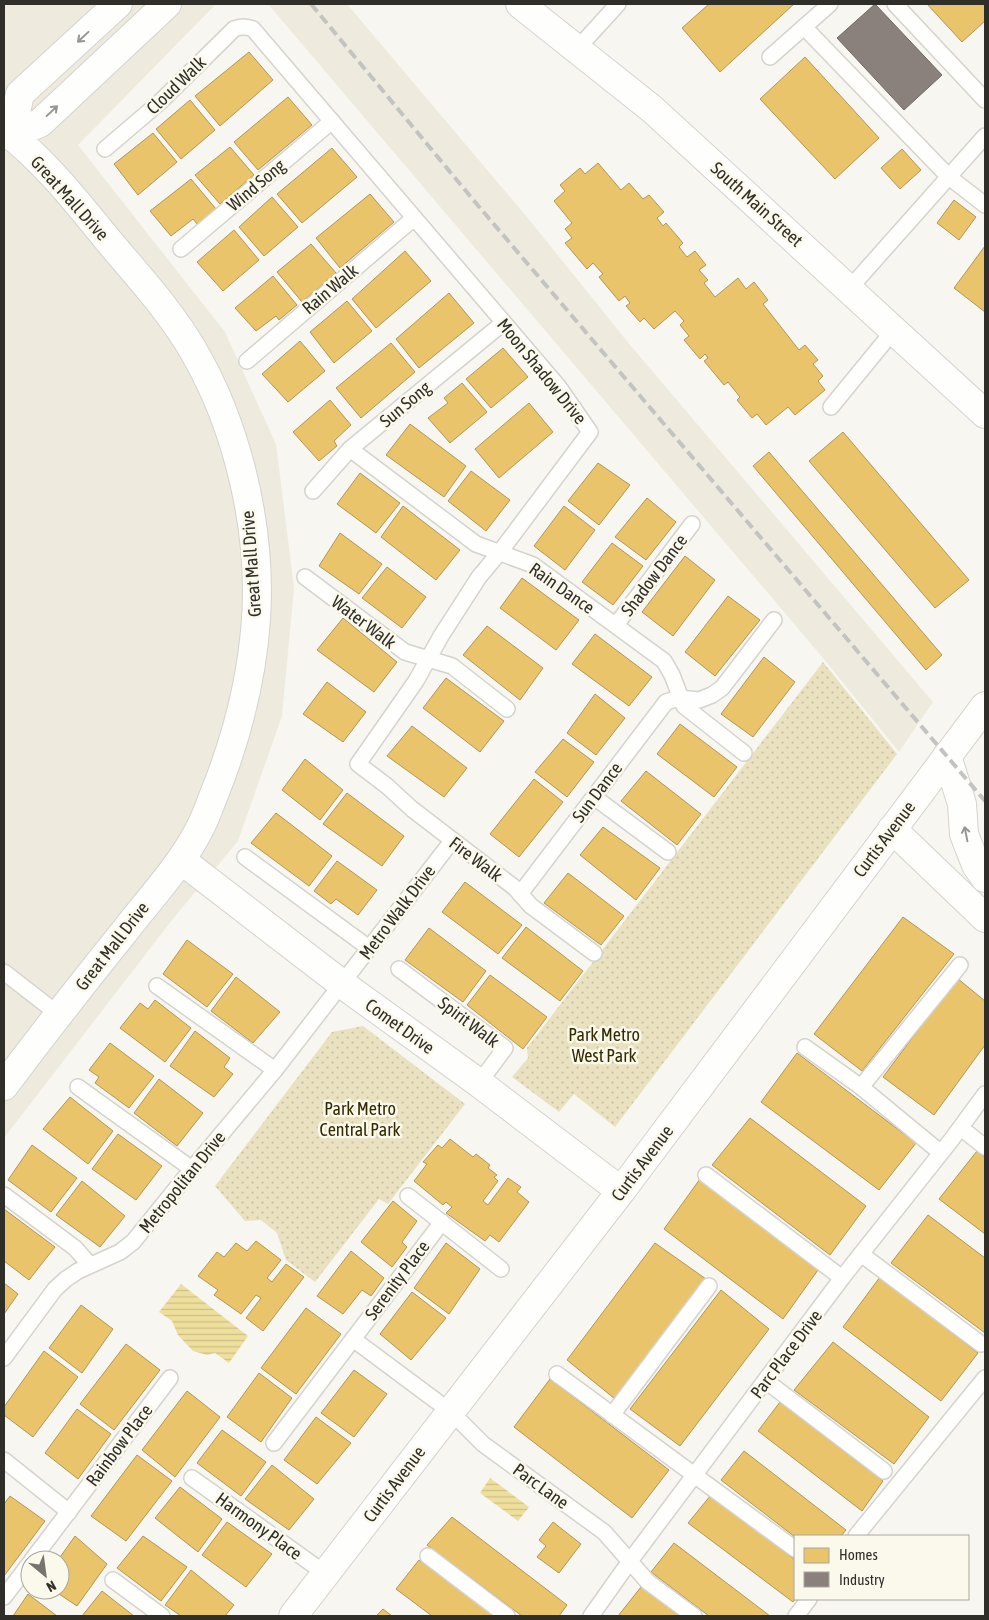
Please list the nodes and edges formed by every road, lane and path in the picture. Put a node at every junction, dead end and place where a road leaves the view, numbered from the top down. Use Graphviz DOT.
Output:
graph roads {
  1 [pos="118,4"];
  2 [pos="167,4"];
  3 [pos="520,4"];
  4 [pos="618,4"];
  5 [pos="830,4"];
  6 [pos="895,4"];
  7 [pos="248,27"];
  8 [pos="804,27"];
  9 [pos="577,49"];
  10 [pos="770,57"];
  11 [pos="985,100"];
  12 [pos="332,121"];
  13 [pos="6,136"];
  14 [pos="985,136"];
  15 [pos="105,149"];
  16 [pos="948,177"];
  17 [pos="985,205"];
  18 [pos="414,218"];
  19 [pos="181,249"];
  20 [pos="849,289"];
  21 [pos="504,323"];
  22 [pos="894,330"];
  23 [pos="247,361"];
  24 [pos="831,407"];
  25 [pos="985,414"];
  26 [pos="350,449"];
  27 [pos="313,491"];
  28 [pos="692,524"];
  29 [pos="500,552"];
  30 [pos="305,577"];
  31 [pos="774,620"];
  32 [pos="616,626"];
  33 [pos="428,659"];
  34 [pos="679,698"];
  35 [pos="985,706"];
  36 [pos="507,709"];
  37 [pos="744,753"];
  38 [pos="947,756"];
  39 [pos="358,764"];
  40 [pos="594,797"];
  41 [pos="892,829"];
  42 [pos="452,841"];
  43 [pos="668,852"];
  44 [pos="245,857"];
  45 [pos="180,860"];
  46 [pos="985,878"];
  47 [pos="520,894"];
  48 [pos="985,917"];
  49 [pos="370,948"];
  50 [pos="594,953"];
  51 [pos="960,965"];
  52 [pos="399,969"];
  53 [pos="4,972"];
  54 [pos="342,984"];
  55 [pos="157,986"];
  56 [pos="58,1014"];
  57 [pos="805,1047"];
  58 [pos="275,1070"];
  59 [pos="479,1083"];
  60 [pos="4,1086"];
  61 [pos="78,1087"];
  62 [pos="862,1087"];
  63 [pos="985,1094"];
  64 [pos="957,1133"];
  65 [pos="985,1147"];
  66 [pos="941,1153"];
  67 [pos="192,1168"];
  68 [pos="706,1175"];
  69 [pos="621,1191"];
  70 [pos="4,1195"];
  71 [pos="408,1196"];
  72 [pos="442,1222"];
  73 [pos="861,1254"];
  74 [pos="90,1265"];
  75 [pos="501,1269"];
  76 [pos="842,1278"];
  77 [pos="710,1286"];
  78 [pos="353,1339"];
  79 [pos="981,1344"];
  80 [pos="5,1354"];
  81 [pos="557,1374"];
  82 [pos="170,1378"];
  83 [pos="985,1378"];
  84 [pos="766,1381"];
  85 [pos="451,1412"];
  86 [pos="612,1415"];
  87 [pos="274,1443"];
  88 [pos="4,1460"];
  89 [pos="884,1471"];
  90 [pos="694,1474"];
  91 [pos="192,1478"];
  92 [pos="69,1512"];
  93 [pos="857,1535"];
  94 [pos="794,1548"];
  95 [pos="40,1550"];
  96 [pos="428,1556"];
  97 [pos="630,1561"];
  98 [pos="326,1574"];
  99 [pos="20,1576"];
  100 [pos="113,1580"];
  101 [pos="4,1597"];
  102 [pos="808,1600"];
  103 [pos="162,1616"];
  104 [pos="293,1616"];
  105 [pos="507,1616"];
  106 [pos="591,1616"];
  107 [pos="694,1616"];
  108 [pos="796,1616"];
  1 -- 13 [label="street, one-way"];
  13 -- 2 [label="street, one-way"];
  3 -- 9 [label="street, South Main Street"];
  4 -- 9 [label="lane"];
  5 -- 8 [label="lane"];
  6 -- 11 [label="lane"];
  7 -- 12 [label="lane, Moon Shadow Drive"];
  7 -- 15 [label="lane, Cloud Walk"];
  8 -- 10 [label="lane"];
  8 -- 16 [label="lane"];
  9 -- 20 [label="street, South Main Street"];
  12 -- 18 [label="lane, Moon Shadow Drive"];
  12 -- 19 [label="lane, Wind Song"];
  13 -- 45 [label="street, Great Mall Drive"];
  14 -- 16 [label="lane"];
  16 -- 17 [label="lane"];
  16 -- 20 [label="lane"];
  18 -- 21 [label="lane, Moon Shadow Drive"];
  18 -- 23 [label="lane, Rain Walk"];
  20 -- 22 [label="street, South Main Street"];
  21 -- 26 [label="lane, Sun Song"];
  21 -- 29 [label="lane, Moon Shadow Drive"];
  22 -- 24 [label="lane"];
  22 -- 25 [label="street, South Main Street"];
  26 -- 27 [label="lane, Sun Song"];
  26 -- 29 [label="lane, Rain Dance"];
  28 -- 32 [label="lane, Shadow Dance"];
  29 -- 32 [label="lane, Rain Dance"];
  29 -- 33 [label="lane, Moon Shadow Drive"];
  30 -- 33 [label="lane, Water Walk"];
  31 -- 34 [label="lane"];
  32 -- 34 [label="lane, Rain Dance"];
  33 -- 36 [label="lane, Water Walk"];
  33 -- 39 [label="lane, Moon Shadow Drive"];
  34 -- 37 [label="lane"];
  34 -- 40 [label="lane, Sun Dance"];
  35 -- 38 [label="street, Curtis Avenue"];
  38 -- 41 [label="street, Curtis Avenue"];
  46 -- 38 [label="street, one-way"];
  39 -- 42 [label="lane, Fire Walk"];
  40 -- 43 [label="lane"];
  40 -- 47 [label="lane, Sun Dance"];
  41 -- 48 [label="street"];
  41 -- 69 [label="street, Curtis Avenue"];
  42 -- 47 [label="lane, Fire Walk"];
  42 -- 49 [label="lane, Metro Walk Drive"];
  44 -- 49 [label="lane"];
  45 -- 54 [label="street, Comet Drive"];
  45 -- 56 [label="street, Great Mall Drive"];
  47 -- 50 [label="lane, Fire Walk"];
  49 -- 54 [label="lane, Metro Walk Drive"];
  51 -- 62 [label="lane"];
  52 -- 59 [label="lane, Spirit Walk"];
  53 -- 56 [label="lane"];
  54 -- 58 [label="lane, Metropolitan Drive"];
  54 -- 59 [label="street, Comet Drive"];
  55 -- 58 [label="lane"];
  56 -- 60 [label="street, Great Mall Drive"];
  57 -- 62 [label="lane"];
  58 -- 67 [label="lane, Metropolitan Drive"];
  59 -- 69 [label="street, Comet Drive"];
  61 -- 67 [label="lane"];
  62 -- 66 [label="lane"];
  63 -- 64 [label="lane, Parc Place Drive"];
  64 -- 65 [label="lane"];
  64 -- 66 [label="lane, Parc Place Drive"];
  66 -- 73 [label="lane, Parc Place Drive"];
  67 -- 74 [label="lane, Metropolitan Drive"];
  68 -- 76 [label="lane"];
  69 -- 85 [label="street, Curtis Avenue"];
  70 -- 74 [label="lane"];
  71 -- 72 [label="lane, Serenity Place"];
  72 -- 75 [label="lane, Serenity Place"];
  72 -- 78 [label="lane, Serenity Place"];
  73 -- 76 [label="lane, Parc Place Drive"];
  73 -- 79 [label="lane"];
  74 -- 80 [label="lane, Metropolitan Drive"];
  76 -- 84 [label="lane, Parc Place Drive"];
  77 -- 86 [label="lane"];
  78 -- 85 [label="lane"];
  78 -- 87 [label="lane, Serenity Place"];
  81 -- 86 [label="lane"];
  82 -- 92 [label="lane, Rainbow Place"];
  83 -- 93 [label="lane"];
  84 -- 89 [label="lane"];
  84 -- 90 [label="lane, Parc Place Drive"];
  85 -- 97 [label="lane, Parc Lane"];
  85 -- 98 [label="street, Curtis Avenue"];
  86 -- 90 [label="lane"];
  88 -- 92 [label="lane"];
  90 -- 94 [label="lane"];
  90 -- 97 [label="lane, Parc Place Drive"];
  91 -- 98 [label="lane, Harmony Place"];
  92 -- 95 [label="lane, Rainbow Place"];
  96 -- 105 [label="lane"];
  97 -- 106 [label="lane, Parc Place Drive"];
  97 -- 107 [label="lane, Parc Lane"];
  98 -- 104 [label="street, Curtis Avenue"];
  99 -- 101 [label="lane, Rainbow Place"];
  100 -- 103 [label="lane"];
  102 -- 108 [label="lane"];
}
